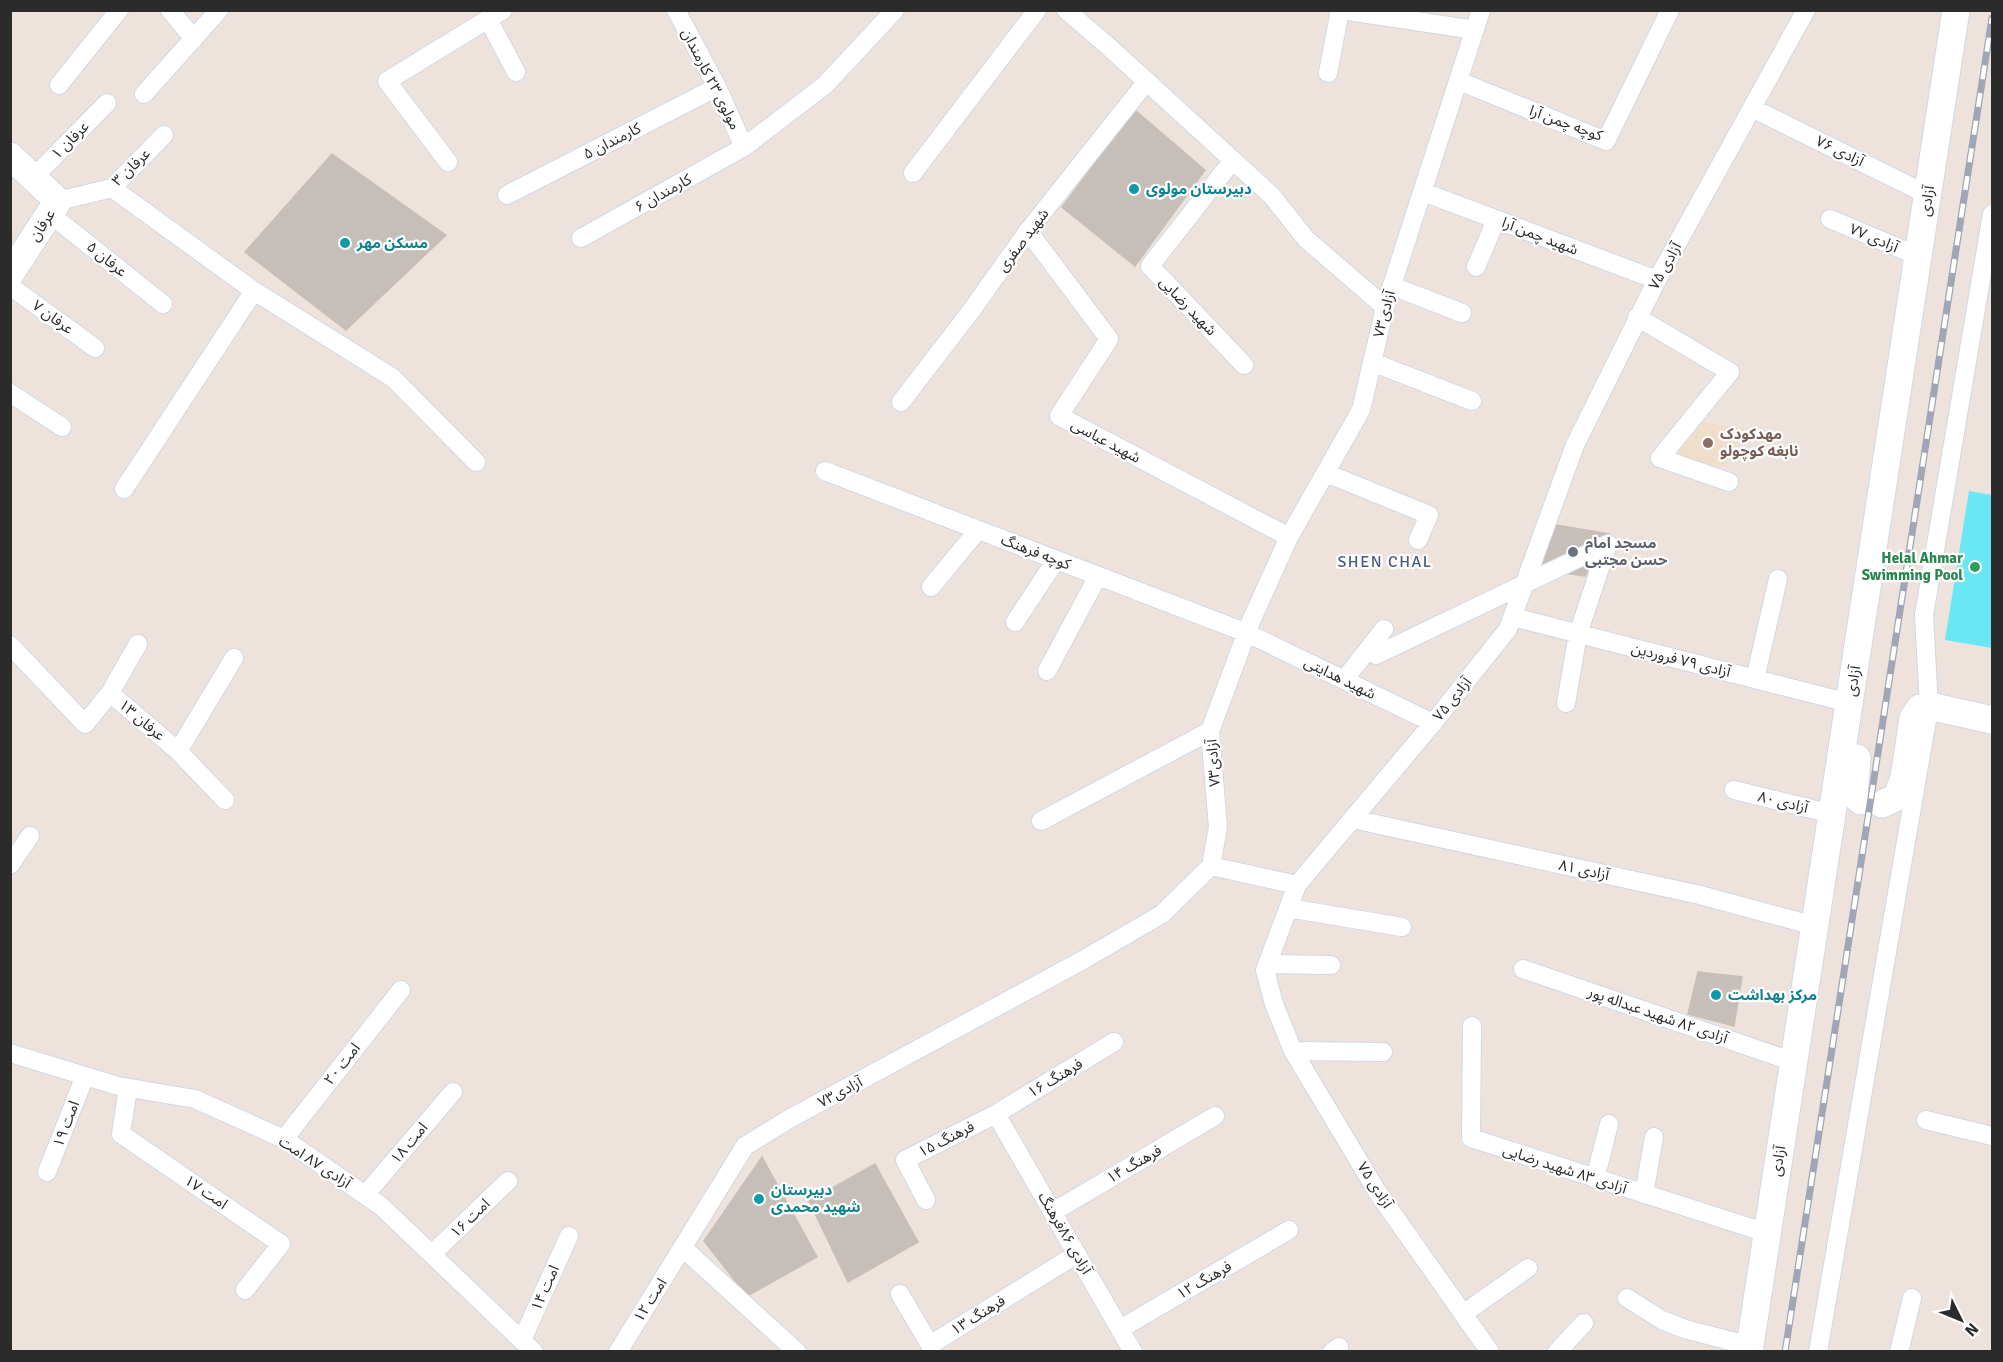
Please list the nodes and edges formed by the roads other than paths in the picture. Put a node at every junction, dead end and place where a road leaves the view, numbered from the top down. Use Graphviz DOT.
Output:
graph roads {
  1 [pos="119,10"];
  2 [pos="170,10"];
  3 [pos="219,10"];
  4 [pos="676,10"];
  5 [pos="896,10"];
  6 [pos="1037,10"];
  7 [pos="1066,10"];
  8 [pos="1481,10"];
  9 [pos="1670,10"];
  10 [pos="1806,10"];
  11 [pos="1956,10"];
  12 [pos="1347,11"];
  13 [pos="495,15"];
  14 [pos="1475,30"];
  15 [pos="194,39"];
  16 [pos="516,72"];
  17 [pos="1328,73"];
  18 [pos="1147,81"];
  19 [pos="1459,81"];
  20 [pos="59,85"];
  21 [pos="717,87"];
  22 [pos="144,94"];
  23 [pos="107,103"];
  24 [pos="1752,108"];
  25 [pos="164,135"];
  26 [pos="744,147"];
  27 [pos="10,156"];
  28 [pos="1233,160"];
  29 [pos="447,162"];
  30 [pos="913,173"];
  31 [pos="33,178"];
  32 [pos="112,188"];
  33 [pos="1422,192"];
  34 [pos="507,195"];
  35 [pos="1928,195"];
  36 [pos="54,207"];
  37 [pos="1992,214"];
  38 [pos="1830,219"];
  39 [pos="1496,220"];
  40 [pos="1028,231"];
  41 [pos="581,238"];
  42 [pos="1918,256"];
  43 [pos="1476,267"];
  44 [pos="10,274"];
  45 [pos="1657,280"];
  46 [pos="10,286"];
  47 [pos="1392,286"];
  48 [pos="254,291"];
  49 [pos="163,304"];
  50 [pos="1385,307"];
  51 [pos="1462,313"];
  52 [pos="1637,317"];
  53 [pos="95,348"];
  54 [pos="1372,362"];
  55 [pos="1244,365"];
  56 [pos="10,393"];
  57 [pos="1472,401"];
  58 [pos="902,402"];
  59 [pos="62,427"];
  60 [pos="476,462"];
  61 [pos="825,471"];
  62 [pos="1326,473"];
  63 [pos="1730,482"];
  64 [pos="124,489"];
  65 [pos="978,530"];
  66 [pos="1289,537"];
  67 [pos="1418,540"];
  68 [pos="1056,560"];
  69 [pos="1098,576"];
  70 [pos="1778,579"];
  71 [pos="931,586"];
  72 [pos="1512,617"];
  73 [pos="1015,622"];
  74 [pos="1384,629"];
  75 [pos="1247,633"];
  76 [pos="1578,634"];
  77 [pos="138,644"];
  78 [pos="10,645"];
  79 [pos="1376,656"];
  80 [pos="234,658"];
  81 [pos="1047,671"];
  82 [pos="1755,679"];
  83 [pos="1344,680"];
  84 [pos="110,693"];
  85 [pos="1566,703"];
  86 [pos="1849,703"];
  87 [pos="1921,713"];
  88 [pos="1992,720"];
  89 [pos="1433,723"];
  90 [pos="1210,731"];
  91 [pos="178,751"];
  92 [pos="1734,790"];
  93 [pos="225,800"];
  94 [pos="1832,814"];
  95 [pos="1353,819"];
  96 [pos="1041,821"];
  97 [pos="30,836"];
  98 [pos="10,865"];
  99 [pos="1211,866"];
  100 [pos="1297,885"];
  101 [pos="1288,908"];
  102 [pos="1815,926"];
  103 [pos="1402,927"];
  104 [pos="1267,964"];
  105 [pos="1331,966"];
  106 [pos="1523,969"];
  107 [pos="401,990"];
  108 [pos="1472,1026"];
  109 [pos="1113,1042"];
  110 [pos="1293,1051"];
  111 [pos="1383,1052"];
  112 [pos="10,1053"];
  113 [pos="1794,1062"];
  114 [pos="84,1076"];
  115 [pos="128,1088"];
  116 [pos="453,1092"];
  117 [pos="996,1114"];
  118 [pos="1215,1116"];
  119 [pos="1926,1120"];
  120 [pos="1610,1124"];
  121 [pos="1992,1136"];
  122 [pos="1654,1137"];
  123 [pos="284,1139"];
  124 [pos="47,1172"];
  125 [pos="1595,1179"];
  126 [pos="508,1181"];
  127 [pos="1644,1194"];
  128 [pos="365,1195"];
  129 [pos="926,1200"];
  130 [pos="1053,1212"];
  131 [pos="1289,1230"];
  132 [pos="1767,1233"];
  133 [pos="569,1236"];
  134 [pos="683,1248"];
  135 [pos="432,1254"];
  136 [pos="1077,1254"];
  137 [pos="1528,1268"];
  138 [pos="245,1290"];
  139 [pos="900,1294"];
  140 [pos="1627,1298"];
  141 [pos="1912,1298"];
  142 [pos="1463,1314"];
  143 [pos="1584,1323"];
  144 [pos="1120,1329"];
  145 [pos="528,1346"];
  146 [pos="1749,1349"];
  147 [pos="618,1352"];
  148 [pos="797,1352"];
  149 [pos="1134,1352"];
  150 [pos="1490,1352"];
  151 [pos="1557,1352"];
  152 [pos="1818,1352"];
  153 [pos="1899,1352"];
  1 -- 20 [label="street"];
  2 -- 15 [label="street"];
  3 -- 15 [label="street"];
  4 -- 21 [label="street, مولوی ۲۳ کارمندان"];
  5 -- 26 [label="street, کارمندان ۶"];
  6 -- 30 [label="street"];
  7 -- 18 [label="street"];
  8 -- 14 [label="street, آزادی۷۳"];
  9 -- 19 [label="street, کوچه چمن آرا"];
  10 -- 24 [label="street, آزادی ۷۵"];
  11 -- 35 [label="street, آزادی"];
  12 -- 14 [label="street"];
  12 -- 17 [label="street"];
  13 -- 16 [label="street"];
  13 -- 29 [label="street"];
  14 -- 19 [label="street, آزادی۷۳"];
  15 -- 22 [label="street"];
  18 -- 28 [label="street"];
  18 -- 40 [label="street, شهید صفری"];
  19 -- 33 [label="street, آزادی۷۳"];
  21 -- 26 [label="street, مولوی ۲۳ کارمندان"];
  21 -- 34 [label="street, کارمندان ۵"];
  23 -- 31 [label="street, عرفان ۱"];
  24 -- 35 [label="street, آزادی ۷۶"];
  24 -- 45 [label="street, آزادی ۷۵"];
  25 -- 32 [label="street, عرفان ۳"];
  26 -- 41 [label="street, کارمندان ۶"];
  27 -- 31 [label="street, عرفان"];
  28 -- 50 [label="street"];
  28 -- 55 [label="street, شهید رضایی"];
  31 -- 36 [label="street, عرفان"];
  32 -- 36 [label="street, عرفان ۳"];
  32 -- 48 [label="street"];
  33 -- 39 [label="street, شهید چمن آرا"];
  33 -- 47 [label="street, آزادی۷۳"];
  35 -- 42 [label="street, آزادی"];
  36 -- 44 [label="street, عرفان"];
  36 -- 49 [label="street, عرفان ۵"];
  37 -- 87 [label="street"];
  38 -- 42 [label="street, آزادی ۷۷"];
  39 -- 43 [label="street"];
  39 -- 45 [label="street, شهید چمن آرا"];
  40 -- 58 [label="street, شهید صفری"];
  40 -- 66 [label="street, شهید عباسی"];
  42 -- 86 [label="street, آزادی"];
  45 -- 52 [label="street, آزادی ۷۵"];
  46 -- 53 [label="street, عرفان ۷"];
  47 -- 50 [label="street, آزادی۷۳"];
  47 -- 51 [label="street"];
  48 -- 60 [label="street"];
  48 -- 64 [label="street"];
  50 -- 54 [label="street, آزادی۷۳"];
  52 -- 63 [label="street"];
  52 -- 72 [label="street, آزادی ۷۵"];
  54 -- 57 [label="street"];
  54 -- 62 [label="street, آزادی۷۳"];
  56 -- 59 [label="street"];
  61 -- 65 [label="street, کوچه فرهنگ"];
  62 -- 66 [label="street, آزادی۷۳"];
  62 -- 67 [label="street"];
  65 -- 68 [label="street, کوچه فرهنگ"];
  65 -- 71 [label="street"];
  66 -- 75 [label="street, آزادی۷۳"];
  68 -- 69 [label="street, کوچه فرهنگ"];
  68 -- 73 [label="street"];
  69 -- 75 [label="street, کوچه فرهنگ"];
  69 -- 81 [label="street"];
  70 -- 82 [label="street"];
  72 -- 76 [label="street, آزادی ۷۹ فروردین"];
  72 -- 89 [label="street, آزادی ۷۵"];
  74 -- 83 [label="street"];
  75 -- 83 [label="street, شهید هدایتی"];
  75 -- 90 [label="street, آزادی۷۳"];
  76 -- 79 [label="street"];
  76 -- 82 [label="street, آزادی ۷۹ فروردین"];
  76 -- 85 [label="street"];
  77 -- 84 [label="street"];
  78 -- 84 [label="street, عرفان ۱۳"];
  80 -- 91 [label="street, عرفان ۱۳"];
  82 -- 86 [label="street, آزادی ۷۹ فروردین"];
  83 -- 89 [label="street, شهید هدایتی"];
  84 -- 91 [label="street, عرفان ۱۳"];
  86 -- 87 [label="street"];
  86 -- 94 [label="street, آزادی"];
  87 -- 88 [label="street"];
  87 -- 152 [label="street"];
  89 -- 95 [label="street, آزادی ۷۵"];
  90 -- 96 [label="street"];
  90 -- 99 [label="street, آزادی۷۳"];
  91 -- 93 [label="street"];
  92 -- 94 [label="street, آزادی ۸۰"];
  94 -- 102 [label="street, آزادی"];
  95 -- 100 [label="street, آزادی ۷۵"];
  95 -- 102 [label="street, آزادی ۸۱"];
  97 -- 98 [label="street"];
  99 -- 100 [label="street"];
  99 -- 134 [label="street, آزادی۷۳"];
  100 -- 101 [label="street, آزادی ۷۵"];
  101 -- 103 [label="street"];
  101 -- 104 [label="street, آزادی ۷۵"];
  102 -- 113 [label="street, آزادی"];
  104 -- 105 [label="street"];
  104 -- 110 [label="street, آزادی ۷۵"];
  106 -- 113 [label="street, آزادی ۸۲ شهید عبداله پور"];
  107 -- 123 [label="street, امت ۲۰"];
  108 -- 125 [label="street, آزادی ۸۳ شهید رضایی"];
  109 -- 117 [label="street, فرهنگ ۱۶"];
  110 -- 111 [label="street"];
  110 -- 142 [label="street, آزادی ۷۵"];
  112 -- 114 [label="street, آزادی ۸۷ امت"];
  113 -- 132 [label="street, آزادی"];
  114 -- 115 [label="street, آزادی ۸۷ امت"];
  114 -- 124 [label="street, امت ۱۹"];
  115 -- 123 [label="street, آزادی ۸۷ امت"];
  115 -- 138 [label="street, امت ۱۷"];
  116 -- 128 [label="street, امت ۱۸"];
  117 -- 129 [label="street, فرهنگ ۱۵"];
  117 -- 130 [label="street, آزادی ۸۶فرهنگ"];
  118 -- 130 [label="street, فرهنگ ۱۴"];
  119 -- 121 [label="street"];
  120 -- 125 [label="street"];
  122 -- 127 [label="street"];
  123 -- 128 [label="street, آزادی ۸۷ امت"];
  125 -- 127 [label="street, آزادی ۸۳ شهید رضایی"];
  126 -- 135 [label="street, امت ۱۶"];
  127 -- 132 [label="street, آزادی ۸۳ شهید رضایی"];
  128 -- 135 [label="street, آزادی ۸۷ امت"];
  130 -- 136 [label="street, آزادی ۸۶فرهنگ"];
  131 -- 144 [label="street, فرهنگ ۱۲"];
  132 -- 146 [label="street, آزادی"];
  133 -- 145 [label="street, امت ۱۴"];
  134 -- 147 [label="street, امت ۱۲"];
  134 -- 148 [label="street"];
  135 -- 145 [label="street, آزادی ۸۷ امت"];
  136 -- 139 [label="street, فرهنگ ۱۳"];
  136 -- 144 [label="street, آزادی ۸۶فرهنگ"];
  137 -- 142 [label="street"];
  140 -- 146 [label="street"];
  141 -- 153 [label="street"];
  142 -- 150 [label="street, آزادی ۷۵"];
  143 -- 151 [label="street"];
  144 -- 149 [label="street, آزادی ۸۶فرهنگ"];
}
